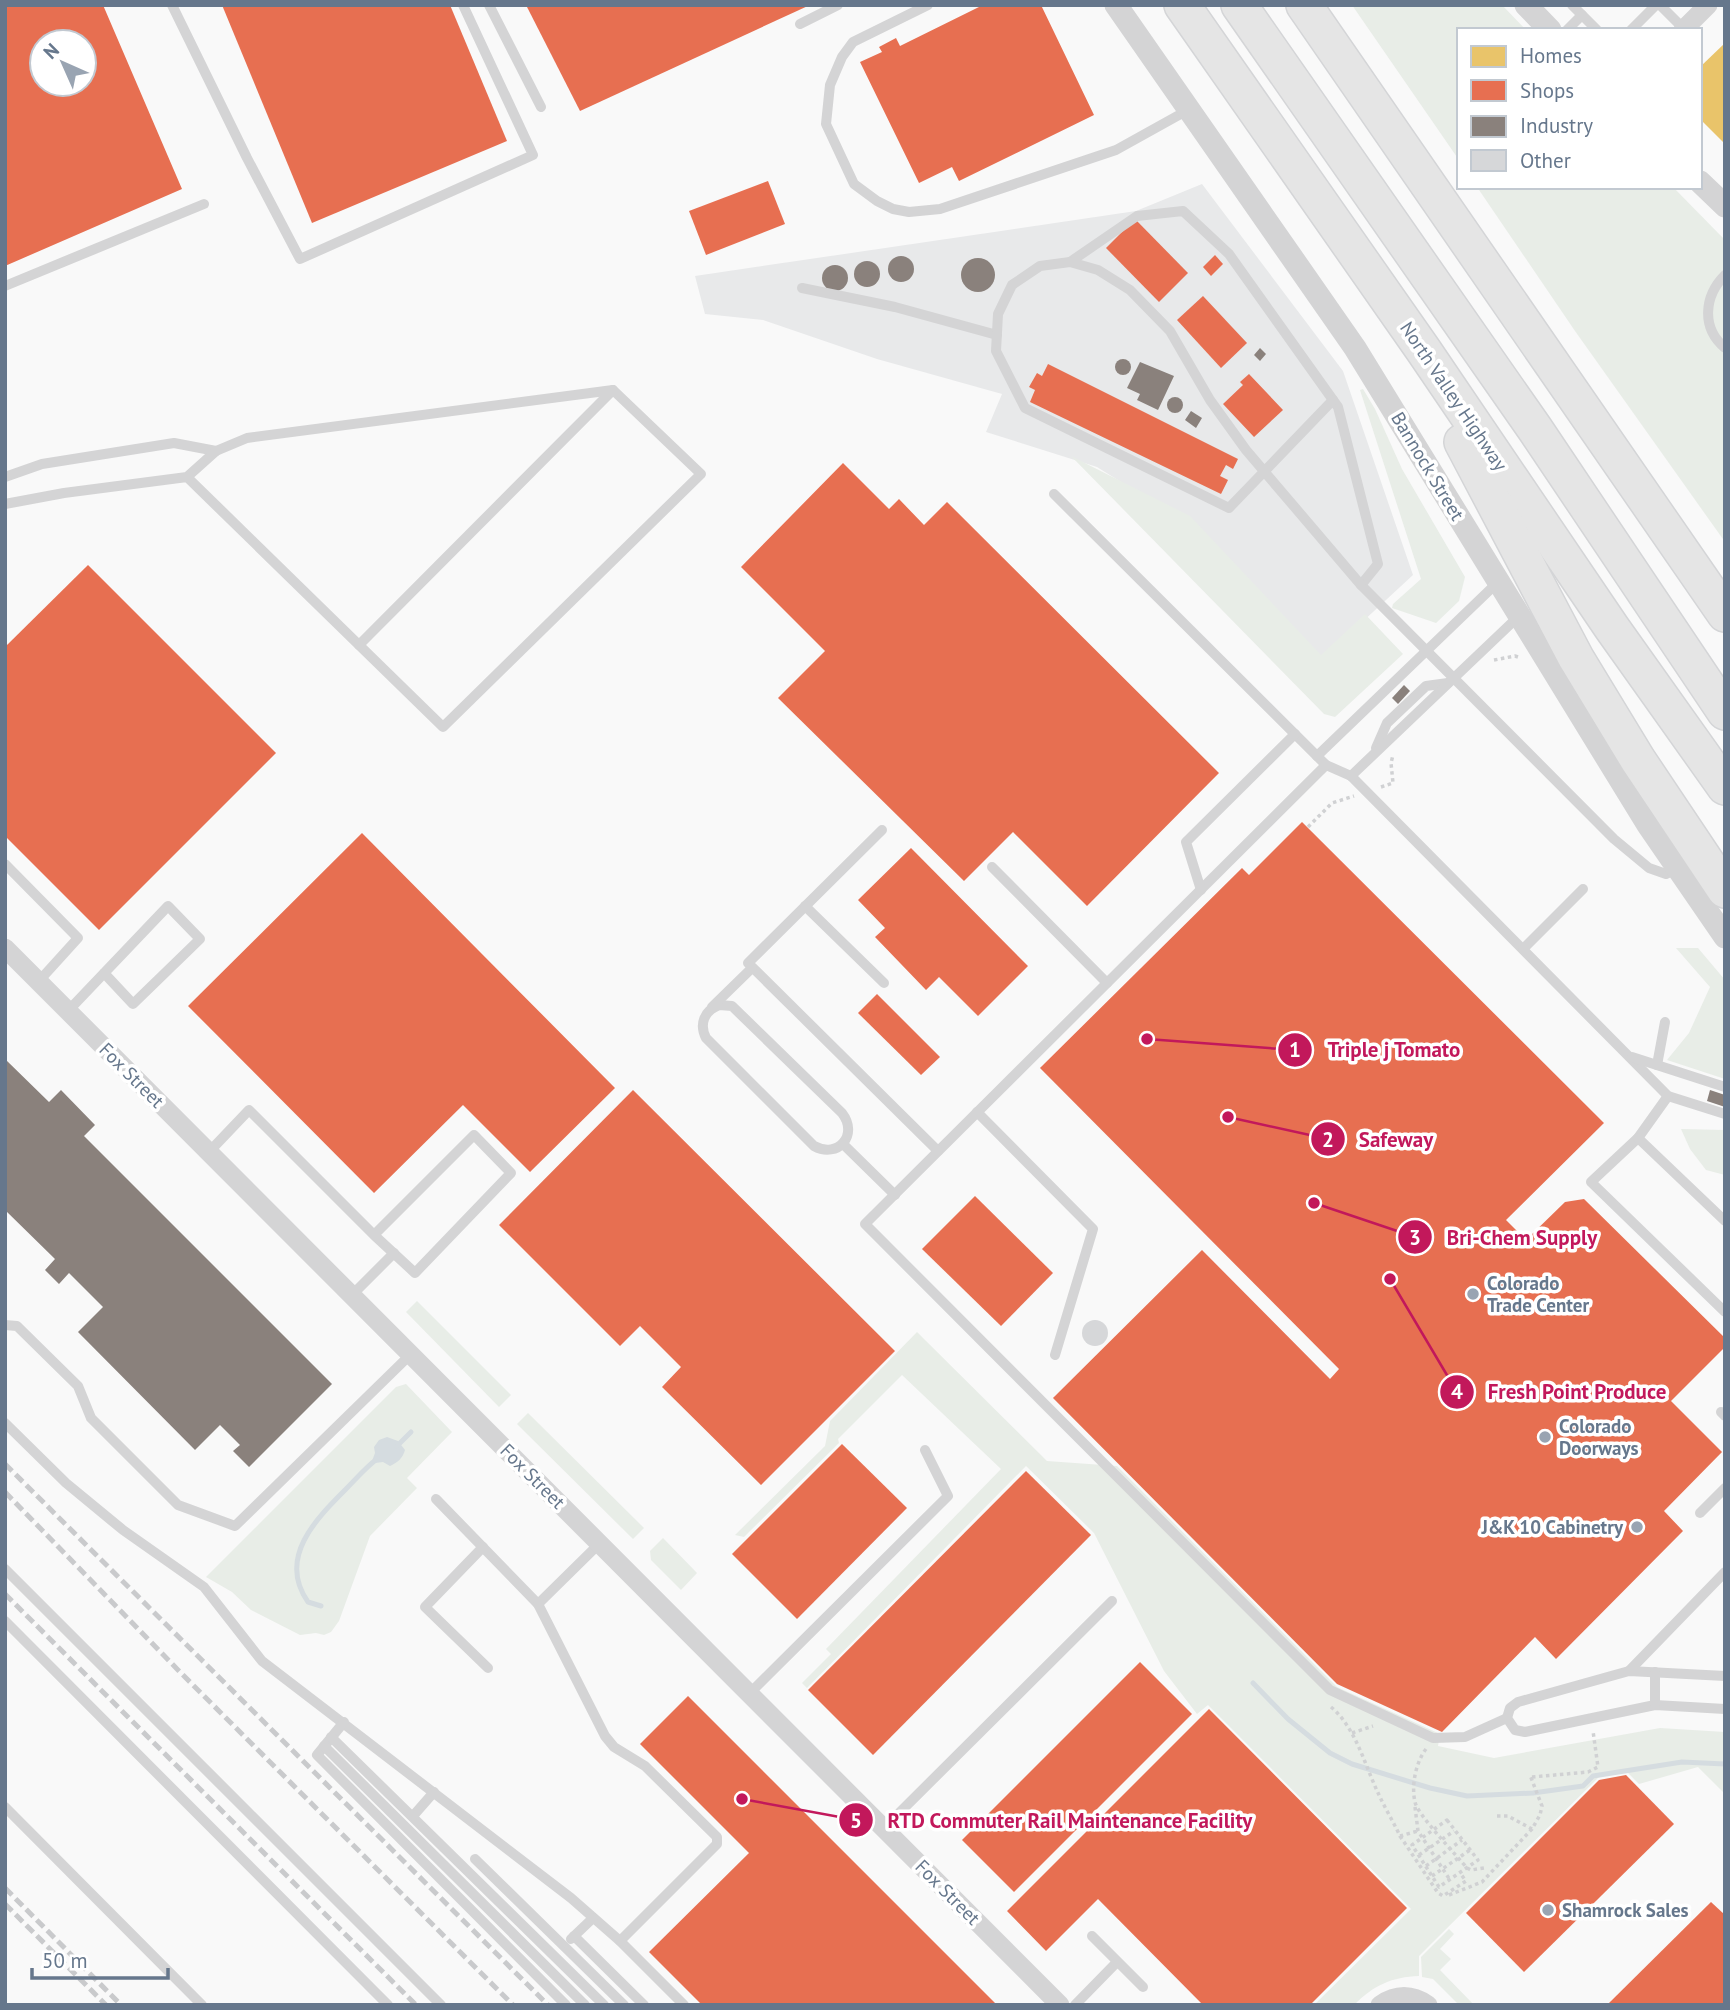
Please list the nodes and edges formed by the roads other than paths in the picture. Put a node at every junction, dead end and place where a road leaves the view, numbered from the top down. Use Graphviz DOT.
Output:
graph roads {
  1 [pos="172,5"];
  2 [pos="463,5"];
  3 [pos="489,5"];
  4 [pos="838,5"];
  5 [pos="928,5"];
  6 [pos="1116,5"];
  7 [pos="1182,5"];
  8 [pos="1239,5"];
  9 [pos="1304,5"];
  10 [pos="1526,5"];
  11 [pos="1572,5"];
  12 [pos="1658,5"];
  13 [pos="1707,5"];
  14 [pos="1582,15"];
  15 [pos="800,24"];
  16 [pos="1548,28"];
  17 [pos="1569,28"];
  18 [pos="1595,28"];
  19 [pos="1633,28"];
  20 [pos="1683,28"];
  21 [pos="1685,28"];
  22 [pos="541,107"];
  23 [pos="1189,110"];
  24 [pos="1702,183"];
  25 [pos="204,204"];
  26 [pos="1725,206"];
  27 [pos="1070,262"];
  28 [pos="1363,265"];
  29 [pos="1725,275"];
  30 [pos="5,286"];
  31 [pos="802,288"];
  32 [pos="997,335"];
  33 [pos="1725,348"];
  34 [pos="613,390"];
  35 [pos="1333,400"];
  36 [pos="216,451"];
  37 [pos="1264,471"];
  38 [pos="5,477"];
  39 [pos="187,477"];
  40 [pos="1054,494"];
  41 [pos="5,505"];
  42 [pos="1499,581"];
  43 [pos="1361,584"];
  44 [pos="1520,614"];
  45 [pos="1725,614"];
  46 [pos="359,645"];
  47 [pos="1428,650"];
  48 [pos="1451,680"];
  49 [pos="1725,712"];
  50 [pos="1295,734"];
  51 [pos="1317,756"];
  52 [pos="1326,765"];
  53 [pos="1351,776"];
  54 [pos="1725,786"];
  55 [pos="882,830"];
  56 [pos="5,864"];
  57 [pos="992,867"];
  58 [pos="1678,869"];
  59 [pos="1583,889"];
  60 [pos="1201,890"];
  61 [pos="1725,890"];
  62 [pos="805,906"];
  63 [pos="1725,937"];
  64 [pos="5,948"];
  65 [pos="1523,949"];
  66 [pos="752,968"];
  67 [pos="104,973"];
  68 [pos="39,981"];
  69 [pos="884,983"];
  70 [pos="1107,983"];
  71 [pos="68,1011"];
  72 [pos="707,1012"];
  73 [pos="1665,1023"];
  74 [pos="1629,1056"];
  75 [pos="1657,1065"];
  76 [pos="1725,1087"];
  77 [pos="1668,1096"];
  78 [pos="977,1112"];
  79 [pos="1725,1114"];
  80 [pos="1637,1138"];
  81 [pos="844,1143"];
  82 [pos="938,1151"];
  83 [pos="209,1152"];
  84 [pos="895,1195"];
  85 [pos="1725,1221"];
  86 [pos="374,1236"];
  87 [pos="394,1254"];
  88 [pos="352,1295"];
  89 [pos="1725,1312"];
  90 [pos="5,1325"];
  91 [pos="411,1354"];
  92 [pos="1055,1355"];
  93 [pos="5,1423"];
  94 [pos="925,1450"];
  95 [pos="1725,1488"];
  96 [pos="436,1499"];
  97 [pos="1700,1513"];
  98 [pos="600,1543"];
  99 [pos="483,1547"];
  100 [pos="5,1569"];
  101 [pos="1725,1572"];
  102 [pos="1112,1601"];
  103 [pos="538,1604"];
  104 [pos="5,1621"];
  105 [pos="488,1668"];
  106 [pos="1629,1671"];
  107 [pos="1655,1672"];
  108 [pos="1725,1676"];
  109 [pos="750,1693"];
  110 [pos="1655,1705"];
  111 [pos="1725,1709"];
  112 [pos="1507,1718"];
  113 [pos="344,1722"];
  114 [pos="331,1737"];
  115 [pos="324,1746"];
  116 [pos="434,1792"];
  117 [pos="5,1807"];
  118 [pos="413,1816"];
  119 [pos="884,1828"];
  120 [pos="475,1859"];
  121 [pos="593,1917"];
  122 [pos="574,1936"];
  123 [pos="1092,1936"];
  124 [pos="620,1941"];
  125 [pos="565,1946"];
  126 [pos="554,1956"];
  127 [pos="1116,1962"];
  128 [pos="545,1965"];
  129 [pos="536,1974"];
  130 [pos="1143,1987"];
  131 [pos="202,2005"];
  132 [pos="388,2005"];
  133 [pos="441,2005"];
  134 [pos="566,2005"];
  135 [pos="585,2005"];
  136 [pos="604,2005"];
  137 [pos="624,2005"];
  138 [pos="643,2005"];
  139 [pos="684,2005"];
  140 [pos="1060,2005"];
  141 [pos="1075,2005"];
  142 [pos="1380,2005"];
  143 [pos="1428,2005"];
  1 -- 2 [label="lane"];
  3 -- 22 [label="lane"];
  4 -- 15 [label="lane"];
  5 -- 23 [label="lane"];
  6 -- 23 [label="street, Bannock Street"];
  7 -- 28 [label="highway, North Valley Highway"];
  8 -- 49 [label="highway"];
  9 -- 45 [label="highway"];
  10 -- 16 [label="street"];
  11 -- 14 [label="lane"];
  12 -- 19 [label="lane"];
  12 -- 20 [label="lane"];
  13 -- 21 [label="street"];
  14 -- 17 [label="lane"];
  14 -- 18 [label="lane"];
  23 -- 42 [label="street, Bannock Street"];
  24 -- 26 [label="street"];
  25 -- 30 [label="lane"];
  27 -- 32 [label="lane"];
  27 -- 35 [label="lane"];
  27 -- 37 [label="lane"];
  28 -- 54 [label="highway, North Valley Highway"];
  28 -- 61 [label="highway"];
  29 -- 33 [label="lane"];
  31 -- 32 [label="lane"];
  32 -- 37 [label="lane"];
  34 -- 36 [label="lane"];
  34 -- 46 [label="lane"];
  34 -- 46 [label="lane"];
  35 -- 37 [label="lane"];
  35 -- 43 [label="lane"];
  36 -- 38 [label="lane"];
  36 -- 39 [label="lane"];
  37 -- 43 [label="lane"];
  39 -- 41 [label="lane"];
  39 -- 46 [label="lane"];
  40 -- 50 [label="lane"];
  42 -- 44 [label="street, Bannock Street"];
  42 -- 47 [label="lane"];
  43 -- 47 [label="lane"];
  44 -- 48 [label="lane"];
  44 -- 58 [label="street, Bannock Street"];
  47 -- 48 [label="lane"];
  47 -- 51 [label="lane"];
  48 -- 53 [label="lane"];
  48 -- 58 [label="lane"];
  50 -- 51 [label="lane"];
  50 -- 60 [label="lane"];
  51 -- 52 [label="lane"];
  52 -- 53 [label="lane"];
  52 -- 60 [label="lane"];
  53 -- 65 [label="lane"];
  55 -- 62 [label="lane"];
  56 -- 68 [label="lane"];
  57 -- 70 [label="lane"];
  58 -- 63 [label="street, Bannock Street"];
  59 -- 65 [label="lane"];
  60 -- 70 [label="lane"];
  62 -- 66 [label="lane"];
  62 -- 69 [label="lane"];
  64 -- 68 [label="street, Fox Street"];
  65 -- 74 [label="lane"];
  66 -- 72 [label="lane"];
  66 -- 82 [label="lane"];
  67 -- 67 [label="lane"];
  67 -- 71 [label="lane"];
  68 -- 71 [label="street, Fox Street"];
  70 -- 78 [label="lane"];
  71 -- 83 [label="street, Fox Street"];
  72 -- 81 [label="lane"];
  72 -- 81 [label="lane"];
  73 -- 75 [label="lane"];
  74 -- 75 [label="lane"];
  74 -- 77 [label="lane"];
  75 -- 76 [label="lane"];
  77 -- 79 [label="lane"];
  77 -- 80 [label="lane"];
  78 -- 82 [label="lane"];
  78 -- 92 [label="lane"];
  80 -- 85 [label="lane"];
  80 -- 89 [label="lane"];
  81 -- 84 [label="lane"];
  82 -- 84 [label="lane"];
  83 -- 86 [label="lane"];
  83 -- 88 [label="street, Fox Street"];
  84 -- 112 [label="lane"];
  86 -- 87 [label="lane"];
  86 -- 87 [label="lane"];
  87 -- 88 [label="lane"];
  88 -- 91 [label="street, Fox Street"];
  90 -- 91 [label="lane"];
  91 -- 98 [label="street, Fox Street"];
  93 -- 113 [label="lane"];
  94 -- 109 [label="lane"];
  95 -- 97 [label="lane"];
  96 -- 99 [label="lane"];
  98 -- 103 [label="lane"];
  98 -- 109 [label="street, Fox Street"];
  99 -- 103 [label="lane"];
  99 -- 105 [label="lane"];
  100 -- 133 [label="lane"];
  101 -- 106 [label="lane"];
  102 -- 119 [label="lane"];
  103 -- 124 [label="lane"];
  104 -- 132 [label="lane"];
  106 -- 107 [label="lane"];
  106 -- 112 [label="lane"];
  107 -- 108 [label="lane"];
  107 -- 110 [label="lane"];
  109 -- 119 [label="street, Fox Street"];
  110 -- 111 [label="lane"];
  110 -- 112 [label="lane"];
  113 -- 114 [label="lane"];
  113 -- 116 [label="lane"];
  114 -- 115 [label="lane"];
  114 -- 118 [label="lane"];
  115 -- 128 [label="lane"];
  115 -- 129 [label="lane"];
  116 -- 118 [label="lane"];
  116 -- 121 [label="lane"];
  117 -- 131 [label="lane"];
  118 -- 126 [label="lane"];
  119 -- 140 [label="street, Fox Street"];
  120 -- 125 [label="lane"];
  121 -- 122 [label="lane"];
  121 -- 124 [label="lane"];
  122 -- 125 [label="lane"];
  122 -- 138 [label="lane"];
  123 -- 127 [label="lane"];
  124 -- 139 [label="lane"];
  125 -- 126 [label="lane"];
  125 -- 137 [label="lane"];
  126 -- 128 [label="lane"];
  126 -- 136 [label="lane"];
  127 -- 130 [label="lane"];
  127 -- 141 [label="lane"];
  128 -- 129 [label="lane"];
  128 -- 135 [label="lane"];
  129 -- 134 [label="lane"];
  142 -- 143 [label="street"];
}
